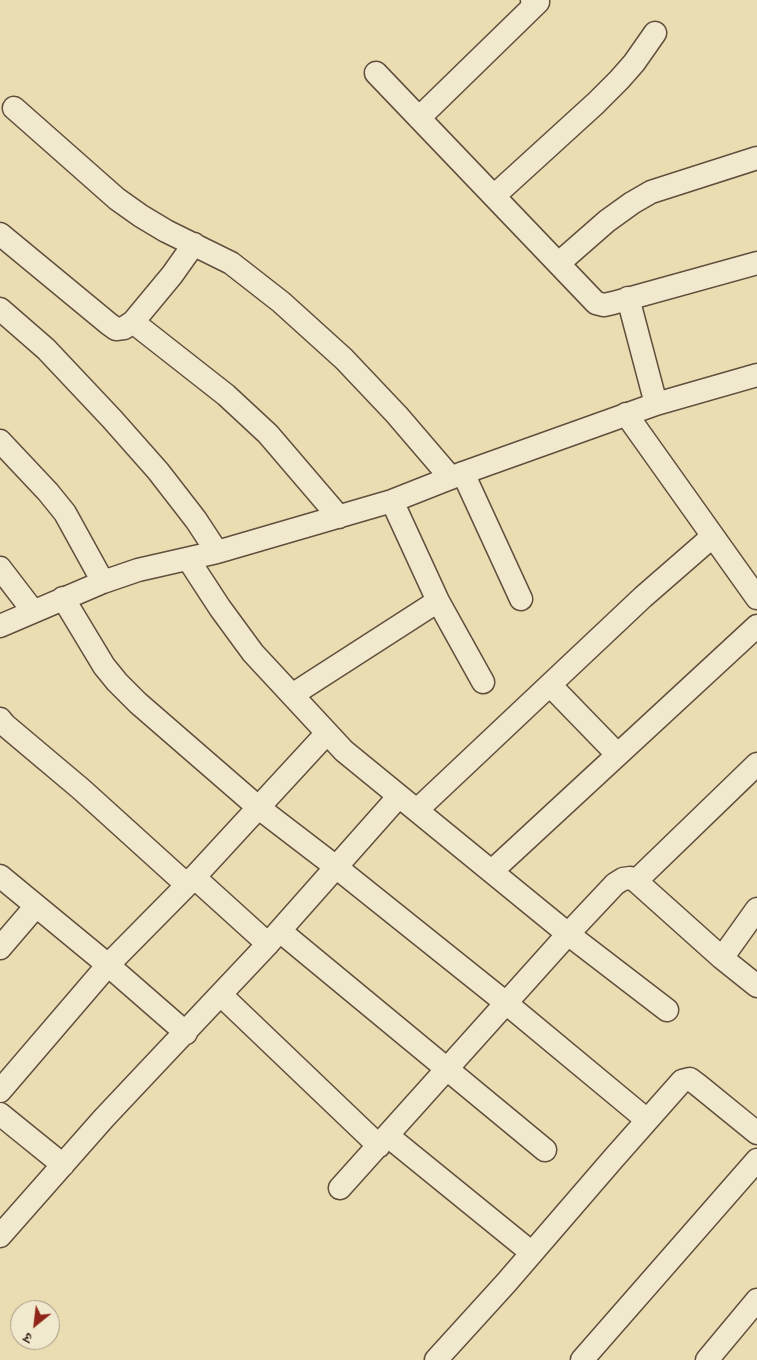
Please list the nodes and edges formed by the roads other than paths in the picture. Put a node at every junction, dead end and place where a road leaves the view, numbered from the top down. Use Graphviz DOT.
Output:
graph roads {
  1 [pos="532,0"];
  2 [pos="655,32"];
  3 [pos="376,74"];
  4 [pos="14,108"];
  5 [pos="419,118"];
  6 [pos="757,158"];
  7 [pos="494,196"];
  8 [pos="0,234"];
  9 [pos="194,244"];
  10 [pos="558,263"];
  11 [pos="757,263"];
  12 [pos="628,298"];
  13 [pos="0,309"];
  14 [pos="133,322"];
  15 [pos="757,374"];
  16 [pos="656,404"];
  17 [pos="626,414"];
  18 [pos="0,441"];
  19 [pos="457,476"];
  20 [pos="392,501"];
  21 [pos="338,517"];
  22 [pos="713,536"];
  23 [pos="217,552"];
  24 [pos="188,559"];
  25 [pos="0,568"];
  26 [pos="103,582"];
  27 [pos="64,598"];
  28 [pos="757,598"];
  29 [pos="521,599"];
  30 [pos="438,601"];
  31 [pos="33,611"];
  32 [pos="0,626"];
  33 [pos="757,626"];
  34 [pos="483,682"];
  35 [pos="551,686"];
  36 [pos="292,695"];
  37 [pos="0,719"];
  38 [pos="327,733"];
  39 [pos="617,754"];
  40 [pos="757,764"];
  41 [pos="399,796"];
  42 [pos="259,808"];
  43 [pos="417,810"];
  44 [pos="336,867"];
  45 [pos="492,871"];
  46 [pos="0,876"];
  47 [pos="190,881"];
  48 [pos="636,881"];
  49 [pos="36,906"];
  50 [pos="757,909"];
  51 [pos="568,934"];
  52 [pos="274,937"];
  53 [pos="0,948"];
  54 [pos="722,958"];
  55 [pos="108,965"];
  56 [pos="757,986"];
  57 [pos="221,995"];
  58 [pos="506,1003"];
  59 [pos="667,1010"];
  60 [pos="186,1033"];
  61 [pos="448,1069"];
  62 [pos="0,1091"];
  63 [pos="0,1114"];
  64 [pos="647,1120"];
  65 [pos="757,1133"];
  66 [pos="384,1141"];
  67 [pos="545,1150"];
  68 [pos="757,1160"];
  69 [pos="63,1165"];
  70 [pos="340,1188"];
  71 [pos="0,1236"];
  72 [pos="532,1253"];
  73 [pos="757,1300"];
  74 [pos="436,1360"];
  75 [pos="582,1360"];
  76 [pos="707,1360"];
  1 -- 5 [label="street"];
  2 -- 7 [label="street"];
  3 -- 5 [label="street"];
  4 -- 9 [label="street"];
  5 -- 7 [label="street"];
  6 -- 10 [label="street"];
  7 -- 10 [label="street"];
  8 -- 14 [label="street"];
  9 -- 14 [label="street"];
  9 -- 19 [label="street"];
  10 -- 12 [label="street"];
  11 -- 12 [label="street"];
  12 -- 16 [label="street"];
  13 -- 23 [label="street"];
  14 -- 21 [label="street"];
  15 -- 16 [label="street"];
  16 -- 17 [label="street"];
  17 -- 19 [label="street"];
  17 -- 22 [label="street"];
  18 -- 26 [label="street"];
  19 -- 20 [label="street"];
  19 -- 29 [label="street"];
  20 -- 21 [label="street"];
  20 -- 30 [label="street"];
  21 -- 23 [label="street"];
  22 -- 28 [label="street"];
  22 -- 35 [label="street"];
  23 -- 24 [label="street"];
  24 -- 26 [label="street"];
  24 -- 36 [label="street"];
  25 -- 31 [label="street"];
  26 -- 27 [label="street"];
  27 -- 31 [label="street"];
  27 -- 42 [label="street"];
  30 -- 34 [label="street"];
  30 -- 36 [label="street"];
  31 -- 32 [label="street"];
  33 -- 39 [label="street"];
  35 -- 39 [label="street"];
  35 -- 43 [label="street"];
  36 -- 38 [label="street"];
  37 -- 47 [label="street"];
  38 -- 41 [label="street"];
  38 -- 42 [label="street"];
  39 -- 45 [label="street"];
  40 -- 48 [label="street"];
  41 -- 43 [label="street"];
  41 -- 44 [label="street"];
  42 -- 44 [label="street"];
  42 -- 47 [label="street"];
  43 -- 45 [label="street"];
  44 -- 52 [label="street"];
  44 -- 58 [label="street"];
  45 -- 51 [label="street"];
  46 -- 49 [label="street"];
  47 -- 52 [label="street"];
  47 -- 55 [label="street"];
  48 -- 51 [label="street"];
  48 -- 54 [label="street"];
  49 -- 53 [label="street"];
  49 -- 55 [label="street"];
  50 -- 54 [label="street"];
  51 -- 58 [label="street"];
  51 -- 59 [label="street"];
  52 -- 57 [label="street"];
  52 -- 61 [label="street"];
  54 -- 56 [label="street"];
  55 -- 60 [label="street"];
  55 -- 62 [label="street"];
  57 -- 60 [label="street"];
  57 -- 66 [label="street"];
  58 -- 61 [label="street"];
  58 -- 64 [label="street"];
  60 -- 69 [label="street"];
  61 -- 66 [label="street"];
  61 -- 67 [label="street"];
  63 -- 69 [label="street"];
  64 -- 65 [label="street"];
  64 -- 72 [label="street"];
  66 -- 70 [label="street"];
  66 -- 72 [label="street"];
  68 -- 75 [label="street"];
  69 -- 71 [label="street"];
  72 -- 74 [label="street"];
  73 -- 76 [label="street"];
}
